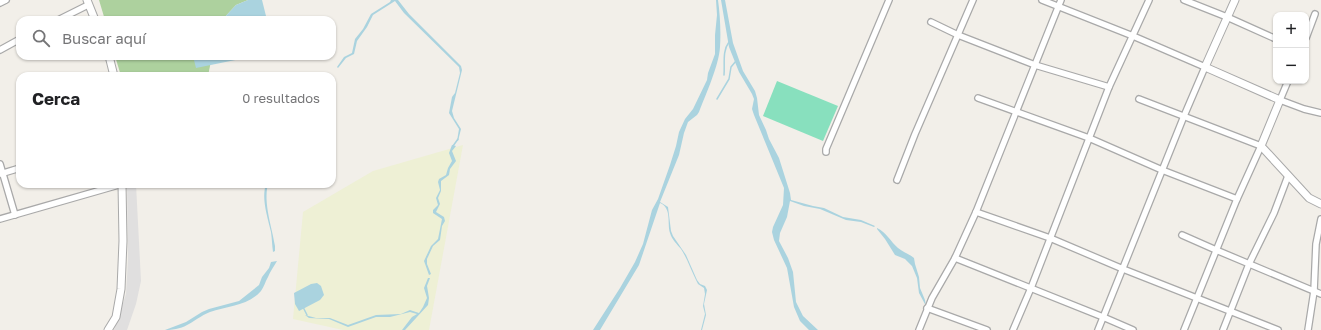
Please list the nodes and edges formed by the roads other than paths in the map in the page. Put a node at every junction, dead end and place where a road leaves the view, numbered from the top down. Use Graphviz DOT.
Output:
graph roads {
  1 [pos="6,0"];
  2 [pos="889,0"];
  3 [pos="973,0"];
  4 [pos="1042,0"];
  5 [pos="1062,0"];
  6 [pos="1149,0"];
  7 [pos="1184,0"];
  8 [pos="1235,0"];
  9 [pos="88,2"];
  10 [pos="0,3"];
  11 [pos="1059,6"];
  12 [pos="1315,14"];
  13 [pos="65,16"];
  14 [pos="93,16"];
  15 [pos="1227,17"];
  16 [pos="931,22"];
  17 [pos="1309,30"];
  18 [pos="958,35"];
  19 [pos="1134,36"];
  20 [pos="1273,38"];
  21 [pos="16,41"];
  22 [pos="0,50"];
  23 [pos="110,60"];
  24 [pos="1035,65"];
  25 [pos="1206,67"];
  26 [pos="113,72"];
  27 [pos="1287,84"];
  28 [pos="1109,87"];
  29 [pos="978,98"];
  30 [pos="1140,99"];
  31 [pos="1280,100"];
  32 [pos="1016,112"];
  33 [pos="1321,113"];
  34 [pos="1184,116"];
  35 [pos="1089,138"];
  36 [pos="1261,146"];
  37 [pos="826,152"];
  38 [pos="0,164"];
  39 [pos="16,169"];
  40 [pos="1162,170"];
  41 [pos="1,174"];
  42 [pos="1288,176"];
  43 [pos="897,180"];
  44 [pos="108,188"];
  45 [pos="122,188"];
  46 [pos="1236,198"];
  47 [pos="1321,204"];
  48 [pos="976,212"];
  49 [pos="15,215"];
  50 [pos="0,219"];
  51 [pos="1321,220"];
  52 [pos="1182,235"];
  53 [pos="1050,238"];
  54 [pos="1216,250"];
  55 [pos="956,258"];
  56 [pos="1249,264"];
  57 [pos="1122,269"];
  58 [pos="1031,288"];
  59 [pos="1314,291"];
  60 [pos="1321,294"];
  61 [pos="1197,297"];
  62 [pos="927,308"];
  63 [pos="1231,312"];
  64 [pos="1103,317"];
  65 [pos="108,330"];
  66 [pos="919,330"];
  67 [pos="987,330"];
  68 [pos="1013,330"];
  69 [pos="1098,330"];
  70 [pos="1133,330"];
  71 [pos="1184,330"];
  72 [pos="1223,330"];
  73 [pos="1278,330"];
  74 [pos="1308,330"];
  1 -- 10 [label="street"];
  2 -- 37 [label="street"];
  3 -- 18 [label="street"];
  4 -- 11 [label="street"];
  5 -- 11 [label="street"];
  6 -- 19 [label="street"];
  7 -- 15 [label="street"];
  8 -- 15 [label="street"];
  9 -- 13 [label="street"];
  9 -- 14 [label="street"];
  11 -- 19 [label="street"];
  11 -- 24 [label="street"];
  12 -- 17 [label="street"];
  15 -- 20 [label="street"];
  15 -- 25 [label="street"];
  16 -- 18 [label="street"];
  18 -- 24 [label="street"];
  18 -- 43 [label="street"];
  19 -- 25 [label="street"];
  19 -- 28 [label="street"];
  21 -- 22 [label="street"];
  23 -- 26 [label="street"];
  24 -- 28 [label="street"];
  24 -- 32 [label="street"];
  25 -- 31 [label="street"];
  25 -- 34 [label="street"];
  27 -- 31 [label="street"];
  28 -- 35 [label="street"];
  29 -- 32 [label="street"];
  30 -- 34 [label="street"];
  31 -- 33 [label="street"];
  31 -- 36 [label="street"];
  32 -- 35 [label="street"];
  32 -- 48 [label="street"];
  34 -- 36 [label="street"];
  34 -- 40 [label="street"];
  35 -- 40 [label="street"];
  35 -- 53 [label="street"];
  36 -- 42 [label="street"];
  36 -- 46 [label="street"];
  38 -- 41 [label="street"];
  39 -- 41 [label="street"];
  40 -- 46 [label="street"];
  40 -- 57 [label="street"];
  41 -- 49 [label="street"];
  42 -- 47 [label="street"];
  42 -- 56 [label="street"];
  44 -- 49 [label="street"];
  45 -- 65 [label="street"];
  46 -- 54 [label="street"];
  48 -- 53 [label="street"];
  48 -- 55 [label="street"];
  49 -- 50 [label="street"];
  51 -- 59 [label="street"];
  52 -- 54 [label="street"];
  53 -- 57 [label="street"];
  53 -- 58 [label="street"];
  54 -- 56 [label="street"];
  54 -- 61 [label="street"];
  55 -- 58 [label="street"];
  55 -- 62 [label="street"];
  56 -- 59 [label="street"];
  56 -- 63 [label="street"];
  57 -- 61 [label="street"];
  57 -- 64 [label="street"];
  58 -- 64 [label="street"];
  58 -- 68 [label="street"];
  59 -- 60 [label="street"];
  59 -- 74 [label="street"];
  61 -- 63 [label="street"];
  61 -- 71 [label="street"];
  62 -- 66 [label="street"];
  62 -- 67 [label="street"];
  63 -- 72 [label="street"];
  63 -- 73 [label="street"];
  64 -- 69 [label="street"];
  64 -- 70 [label="street"];
}
